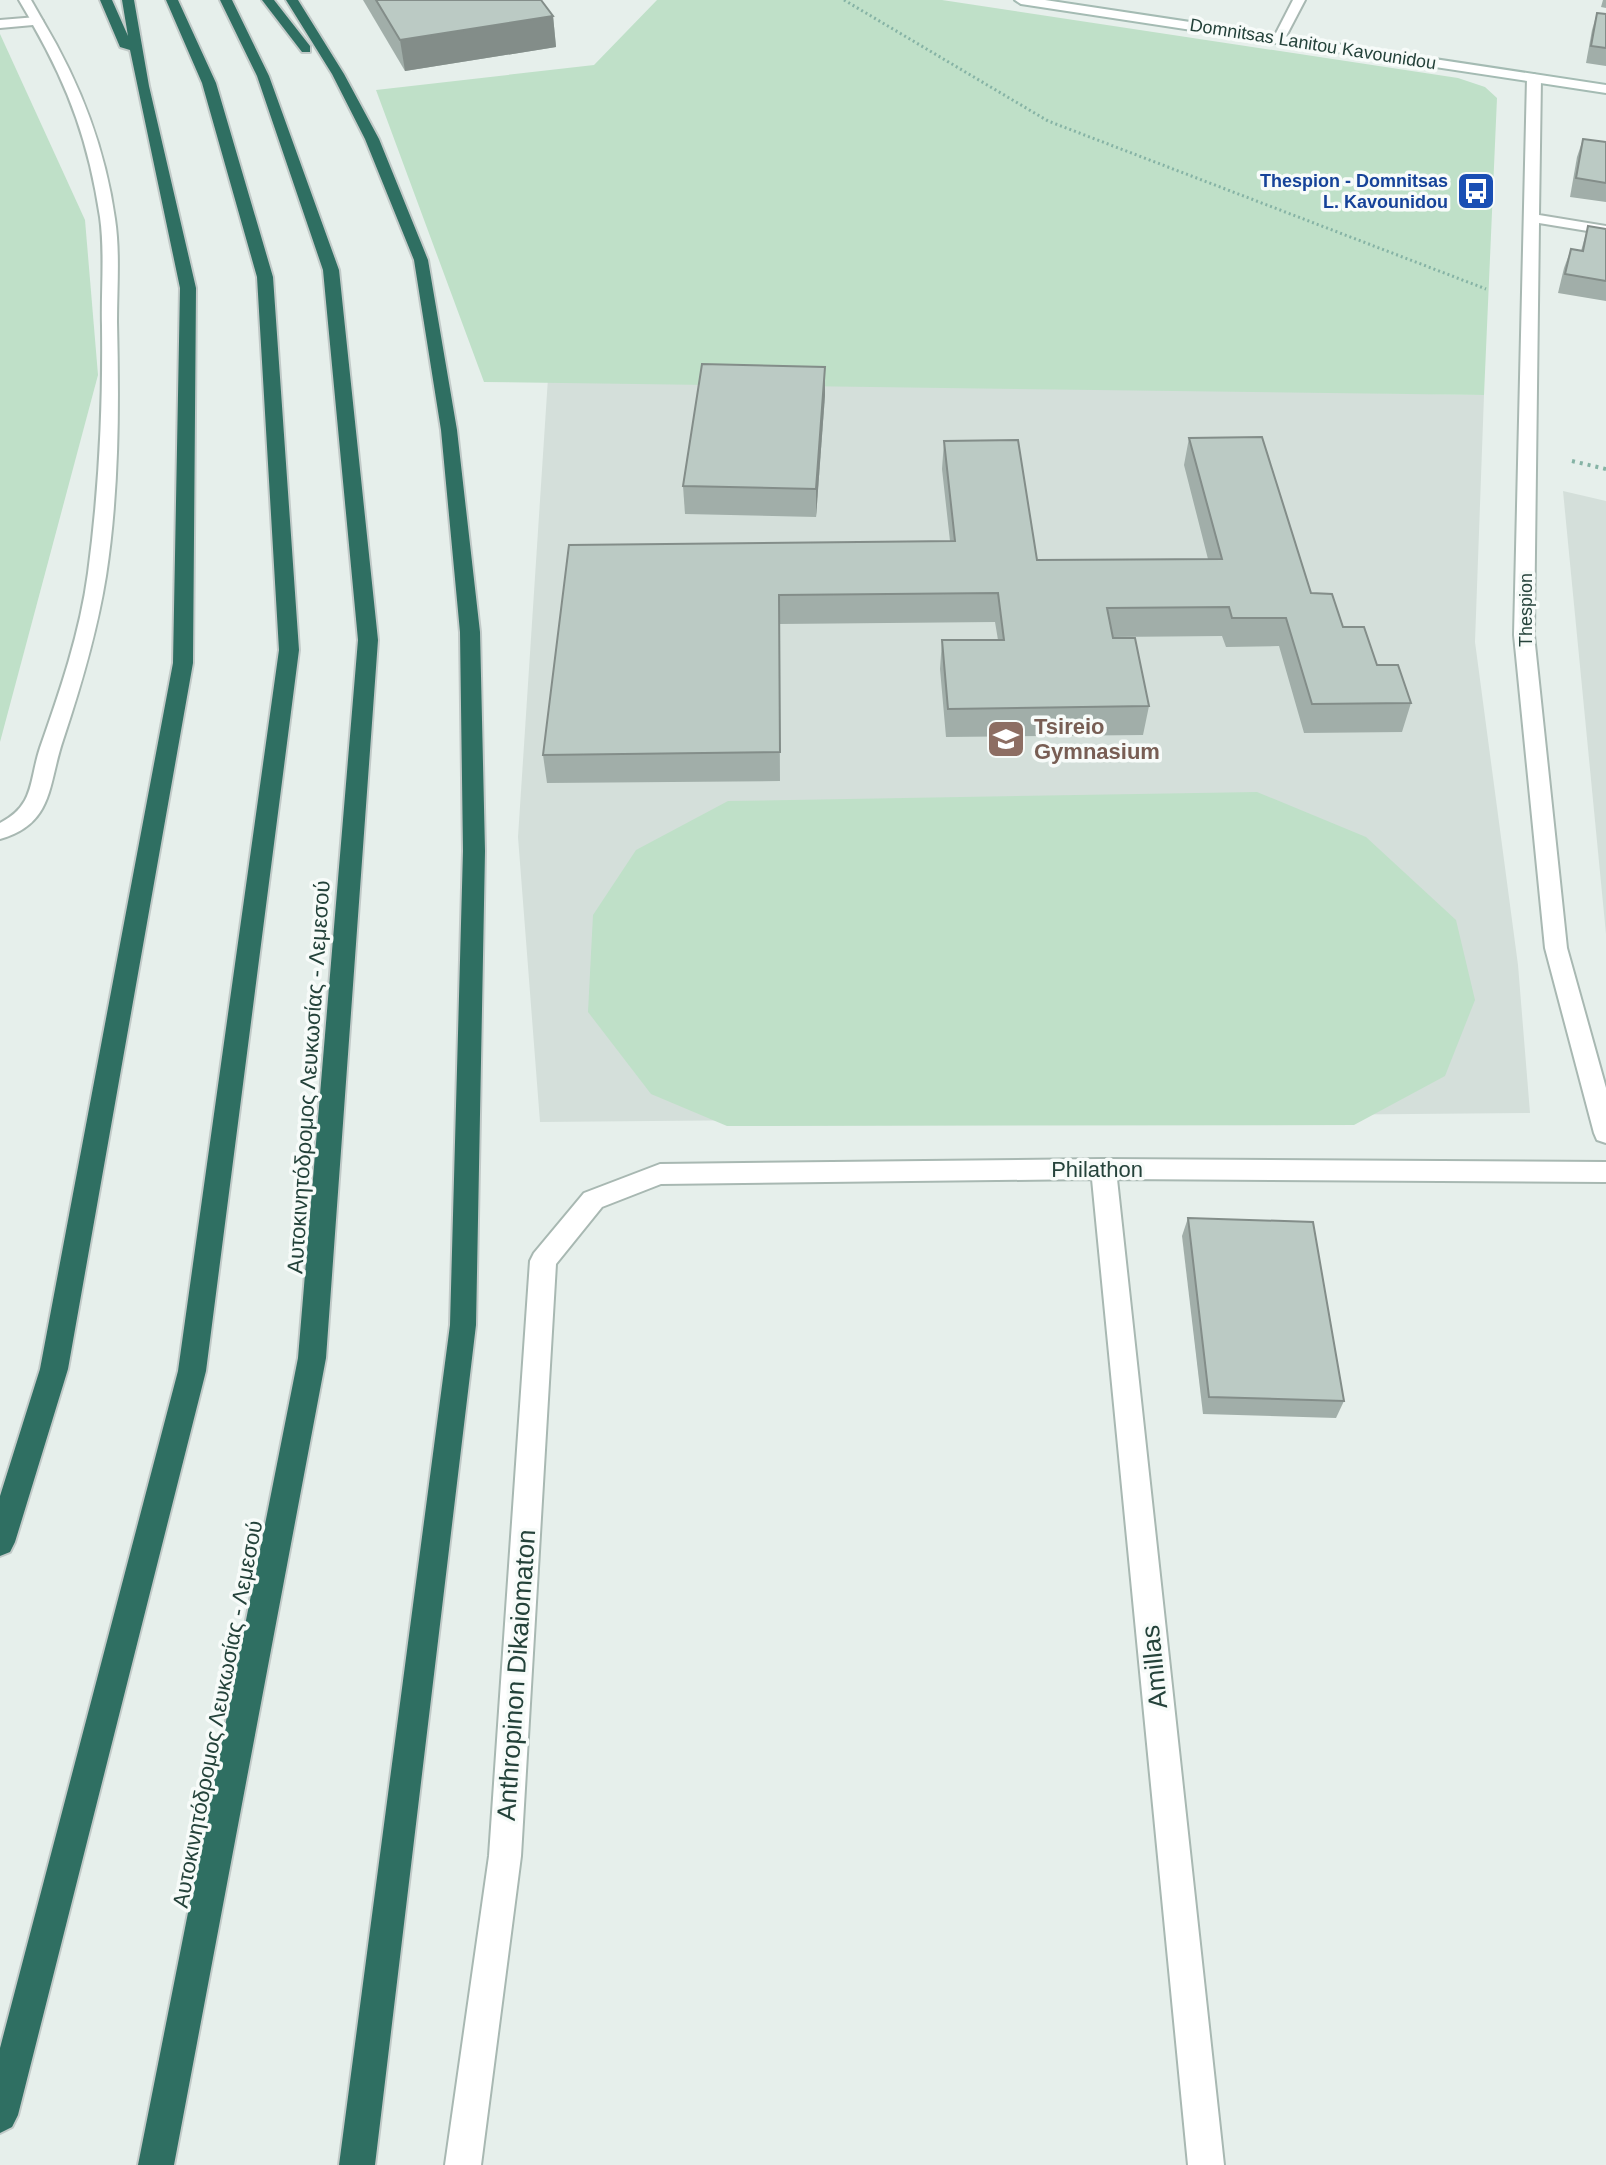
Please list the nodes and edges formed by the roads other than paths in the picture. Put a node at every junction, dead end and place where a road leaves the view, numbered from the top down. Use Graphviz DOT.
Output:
graph roads {
  1 [pos="25,0"];
  2 [pos="106,0"];
  3 [pos="128,0"];
  4 [pos="172,0"];
  5 [pos="226,0"];
  6 [pos="268,0"];
  7 [pos="292,0"];
  8 [pos="1021,0"];
  9 [pos="1299,0"];
  10 [pos="37,21"];
  11 [pos="0,24"];
  12 [pos="1279,39"];
  13 [pos="1534,78"];
  14 [pos="142,86"];
  15 [pos="1606,89"];
  16 [pos="372,139"];
  17 [pos="1532,218"];
  18 [pos="1606,230"];
  19 [pos="0,832"];
  20 [pos="1606,1133"];
  21 [pos="1103,1169"];
  22 [pos="1606,1172"];
  23 [pos="593,1200"];
  24 [pos="0,1542"];
  25 [pos="0,2115"];
  26 [pos="156,2165"];
  27 [pos="357,2165"];
  28 [pos="463,2165"];
  29 [pos="1206,2165"];
  1 -- 10 [label="street"];
  2 -- 14 [label="highway"];
  3 -- 14 [label="highway"];
  4 -- 25 [label="highway"];
  5 -- 26 [label="highway, Αυτοκινητόδρομος Λευκωσίας - Λεμεσού"];
  6 -- 16 [label="highway"];
  7 -- 16 [label="highway"];
  8 -- 12 [label="street, Domnitsas Lanitou Kavounidou"];
  9 -- 12 [label="street"];
  10 -- 11 [label="street"];
  10 -- 19 [label="street"];
  12 -- 13 [label="street, Domnitsas Lanitou Kavounidou"];
  13 -- 15 [label="street, Domnitsas Lanitou Kavounidou"];
  13 -- 17 [label="street, Thespion"];
  14 -- 24 [label="highway"];
  16 -- 27 [label="highway"];
  17 -- 18 [label="street"];
  17 -- 20 [label="street, Thespion"];
  21 -- 22 [label="street, Philathon"];
  21 -- 23 [label="street, Philathon"];
  21 -- 29 [label="street, Amillas"];
  23 -- 28 [label="street, Anthropinon Dikaiomaton"];
}
